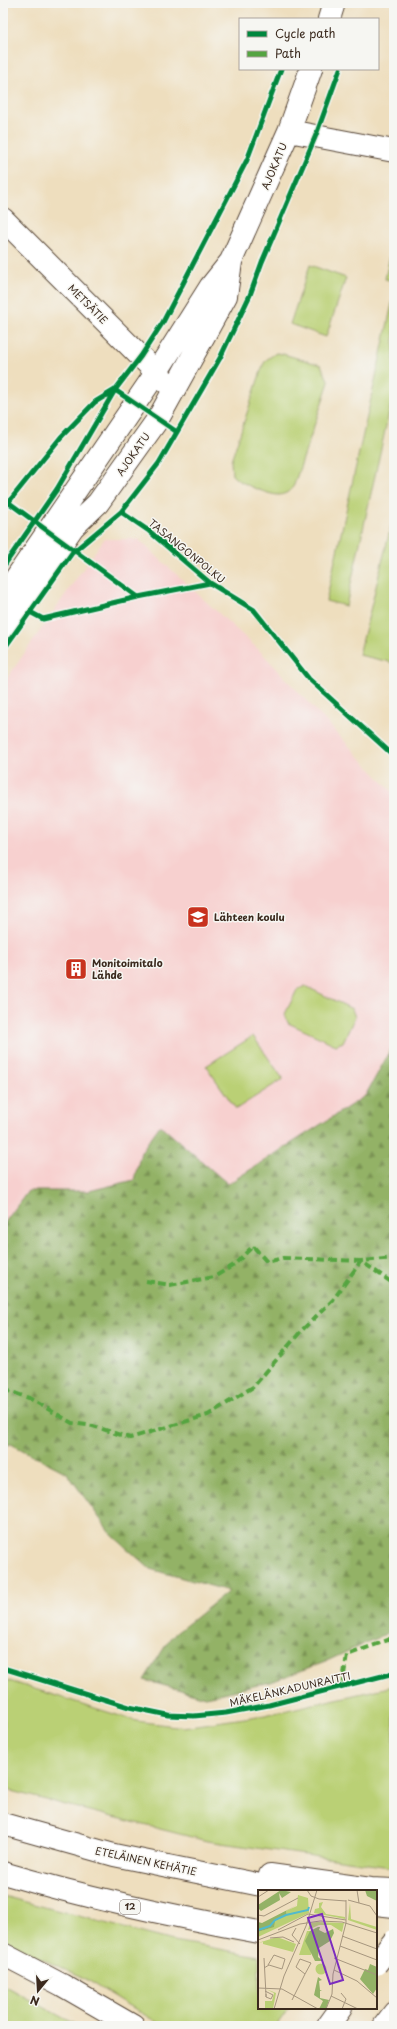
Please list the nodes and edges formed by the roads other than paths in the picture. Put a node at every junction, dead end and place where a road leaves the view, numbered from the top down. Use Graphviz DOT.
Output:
graph roads {
  1 [pos="334,3"];
  2 [pos="329,18"];
  3 [pos="311,70"];
  4 [pos="289,131"];
  5 [pos="394,151"];
  6 [pos="3,219"];
  7 [pos="231,261"];
  8 [pos="156,373"];
  9 [pos="174,389"];
  10 [pos="3,597"];
  11 [pos="3,629"];
  12 [pos="3,1824"];
  13 [pos="114,1855"];
  14 [pos="3,1873"];
  15 [pos="285,1890"];
  16 [pos="394,1890"];
  17 [pos="377,1904"];
  18 [pos="394,1906"];
  19 [pos="258,1932"];
  20 [pos="394,1941"];
  21 [pos="377,1950"];
  22 [pos="394,1952"];
  23 [pos="3,1954"];
  24 [pos="377,1963"];
  25 [pos="133,2026"];
  1 -- 2 [label="main road"];
  3 -- 4 [label="main road, AJOKATU"];
  4 -- 5 [label="main road"];
  4 -- 7 [label="main road, AJOKATU"];
  6 -- 8 [label="main road, METSÄTIE"];
  7 -- 8 [label="main road, AJOKATU"];
  7 -- 9 [label="main road, AJOKATU"];
  8 -- 9 [label="main road, METSÄTIE"];
  8 -- 10 [label="main road, AJOKATU"];
  9 -- 11 [label="main road, AJOKATU"];
  12 -- 13 [label="main road, ETELÄINEN KEHÄTIE"];
  13 -- 15 [label="main road, ETELÄINEN KEHÄTIE"];
  13 -- 16 [label="main road"];
  14 -- 19 [label="main road, 12"];
  17 -- 18 [label="main road"];
  20 -- 24 [label="main road, bridge"];
  21 -- 22 [label="main road"];
  23 -- 25 [label="main road"];
}
